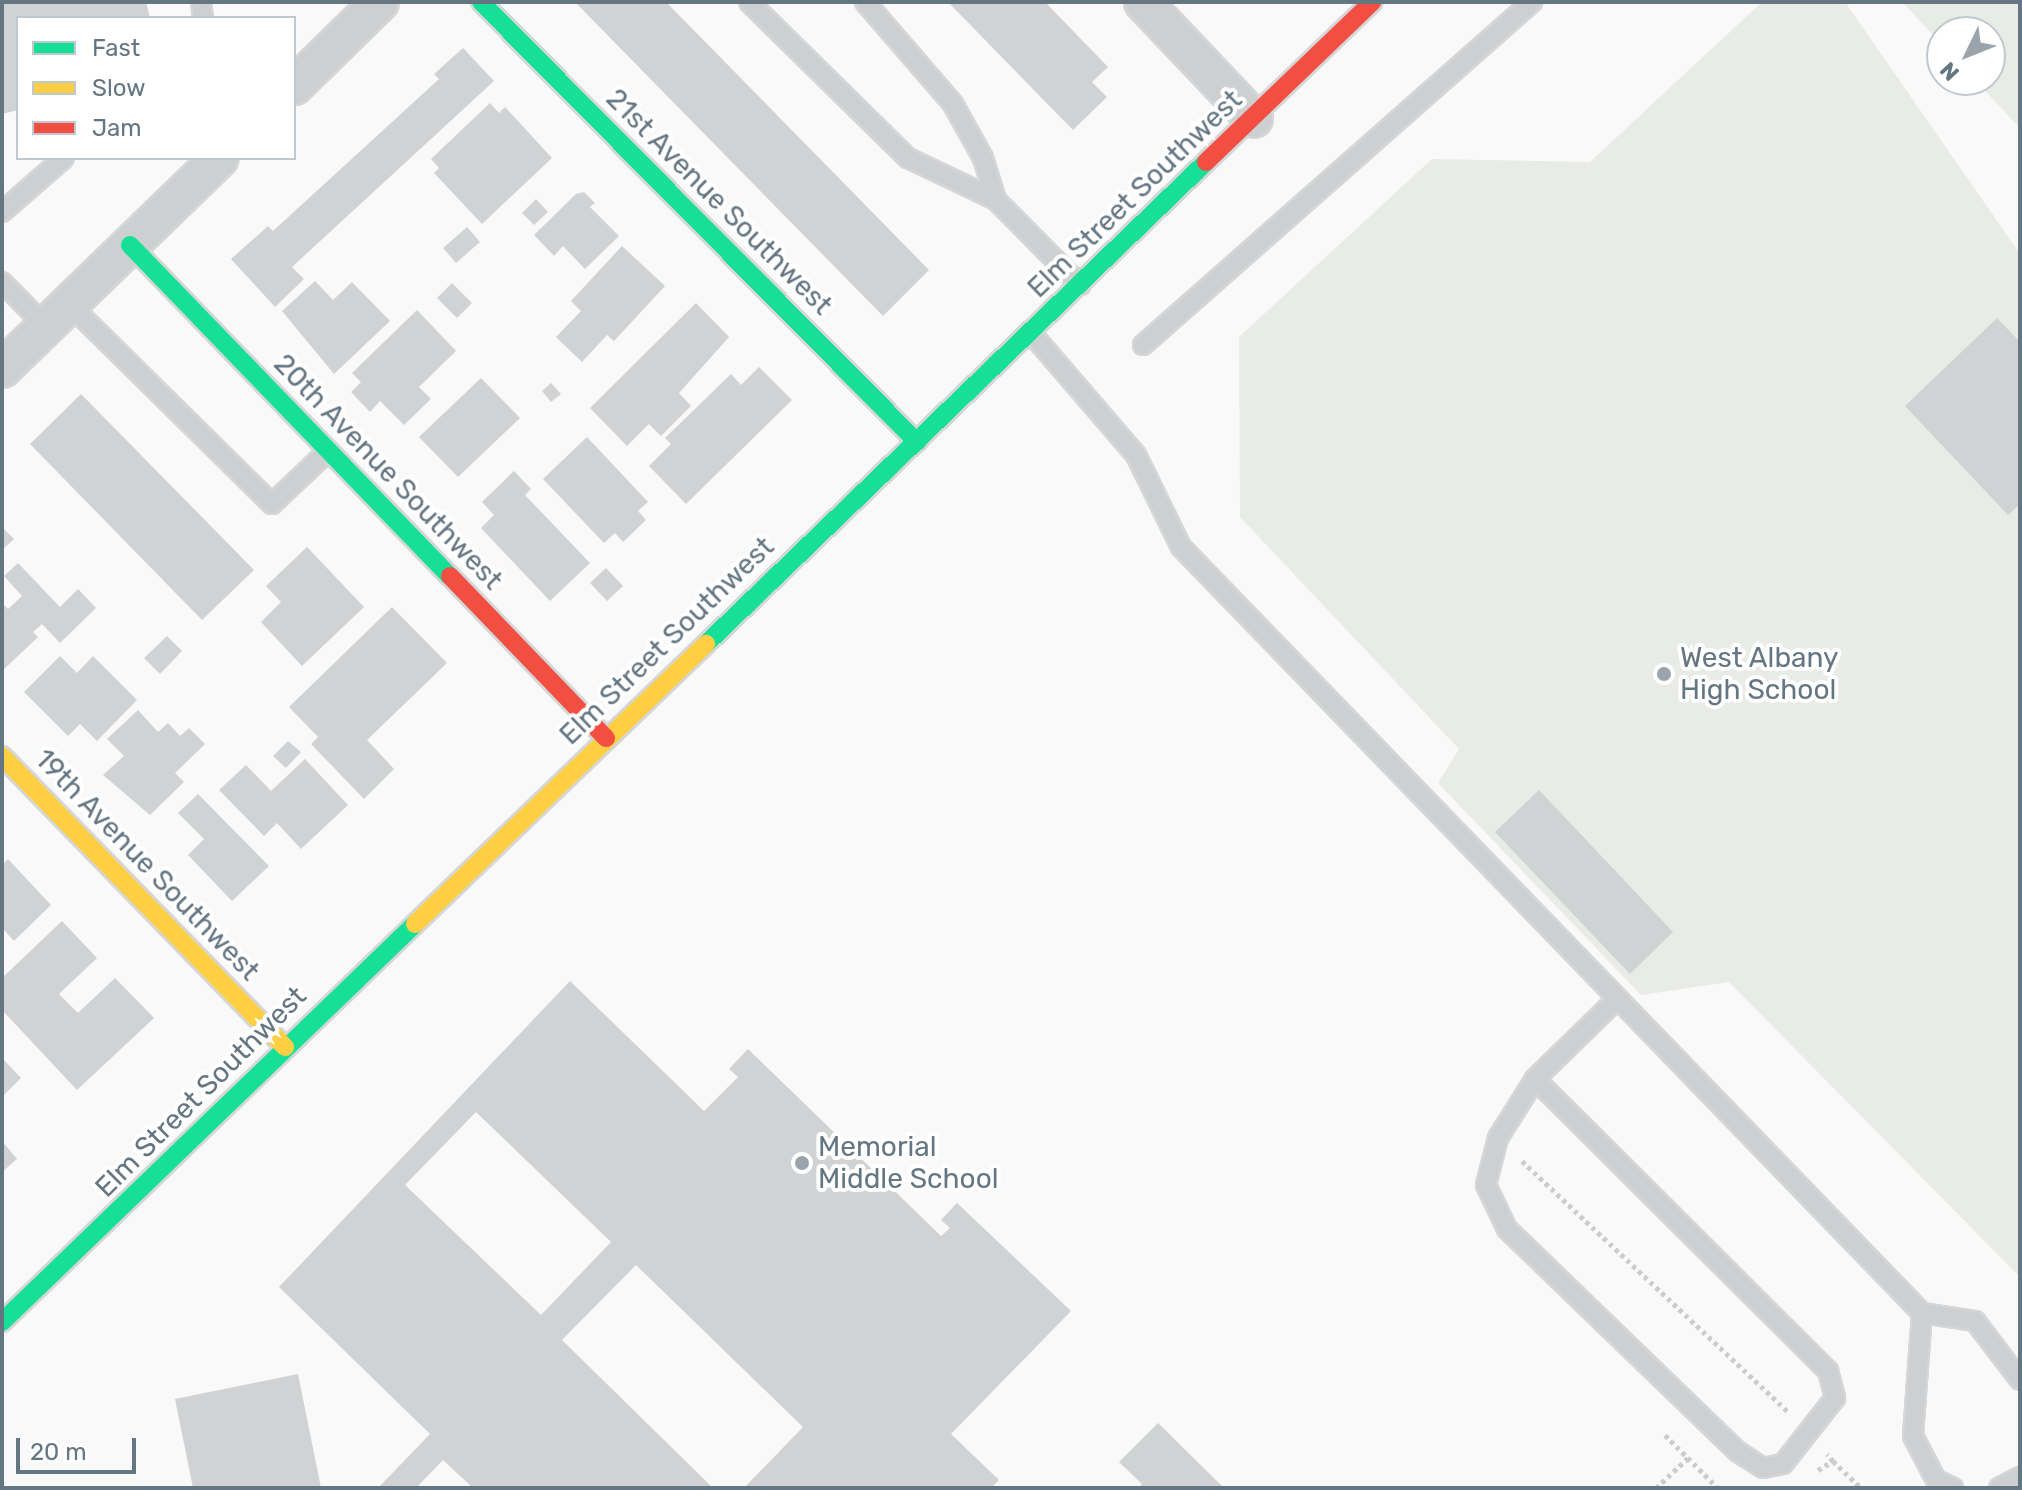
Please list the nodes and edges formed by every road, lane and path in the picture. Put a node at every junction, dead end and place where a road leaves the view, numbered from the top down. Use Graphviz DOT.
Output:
graph roads {
  1 [pos="380,2"];
  2 [pos="481,2"];
  3 [pos="749,2"];
  4 [pos="865,2"];
  5 [pos="1143,2"];
  6 [pos="1372,2"];
  7 [pos="1532,2"];
  8 [pos="296,84"];
  9 [pos="1254,119"];
  10 [pos="62,160"];
  11 [pos="218,160"];
  12 [pos="996,200"];
  13 [pos="2,212"];
  14 [pos="130,245"];
  15 [pos="2,282"];
  16 [pos="1080,285"];
  17 [pos="58,316"];
  18 [pos="1031,333"];
  19 [pos="1143,345"];
  20 [pos="2,369"];
  21 [pos="917,442"];
  22 [pos="328,451"];
  23 [pos="606,738"];
  24 [pos="2,756"];
  25 [pos="1617,999"];
  26 [pos="285,1047"];
  27 [pos="1535,1079"];
  28 [pos="1498,1138"];
  29 [pos="1922,1313"];
  30 [pos="2,1322"];
  31 [pos="2020,1380"];
  32 [pos="1808,1430"];
  33 [pos="1665,1435"];
  34 [pos="1689,1457"];
  35 [pos="1833,1461"];
  36 [pos="1811,1475"];
  37 [pos="2020,1477"];
  38 [pos="1656,1488"];
  39 [pos="1718,1488"];
  40 [pos="1861,1488"];
  41 [pos="1953,1488"];
  42 [pos="1999,1488"];
  1 -- 8 [label="street"];
  2 -- 21 [label="street, 21st Avenue Southwest"];
  3 -- 12 [label="lane"];
  4 -- 12 [label="lane"];
  5 -- 9 [label="street"];
  6 -- 9 [label="street, Elm Street Southwest"];
  7 -- 19 [label="lane"];
  9 -- 16 [label="street, Elm Street Southwest"];
  10 -- 13 [label="lane"];
  11 -- 14 [label="street"];
  12 -- 16 [label="lane"];
  14 -- 17 [label="street"];
  14 -- 22 [label="street, 20th Avenue Southwest"];
  15 -- 17 [label="lane"];
  16 -- 18 [label="street, Elm Street Southwest"];
  17 -- 20 [label="street"];
  17 -- 22 [label="lane"];
  18 -- 21 [label="street, Elm Street Southwest"];
  18 -- 25 [label="lane"];
  21 -- 23 [label="street, Elm Street Southwest"];
  22 -- 23 [label="street, 20th Avenue Southwest"];
  23 -- 26 [label="street, Elm Street Southwest"];
  24 -- 26 [label="street, 19th Avenue Southwest"];
  25 -- 27 [label="lane"];
  25 -- 29 [label="lane"];
  26 -- 30 [label="street, Elm Street Southwest"];
  27 -- 28 [label="lane"];
  27 -- 32 [label="lane"];
  28 -- 32 [label="path"];
  28 -- 32 [label="lane"];
  29 -- 31 [label="lane"];
  29 -- 41 [label="lane"];
  32 -- 35 [label="path"];
  33 -- 34 [label="path"];
  34 -- 38 [label="path"];
  34 -- 39 [label="path"];
  35 -- 36 [label="path"];
  35 -- 40 [label="path"];
  37 -- 42 [label="lane"];
}
